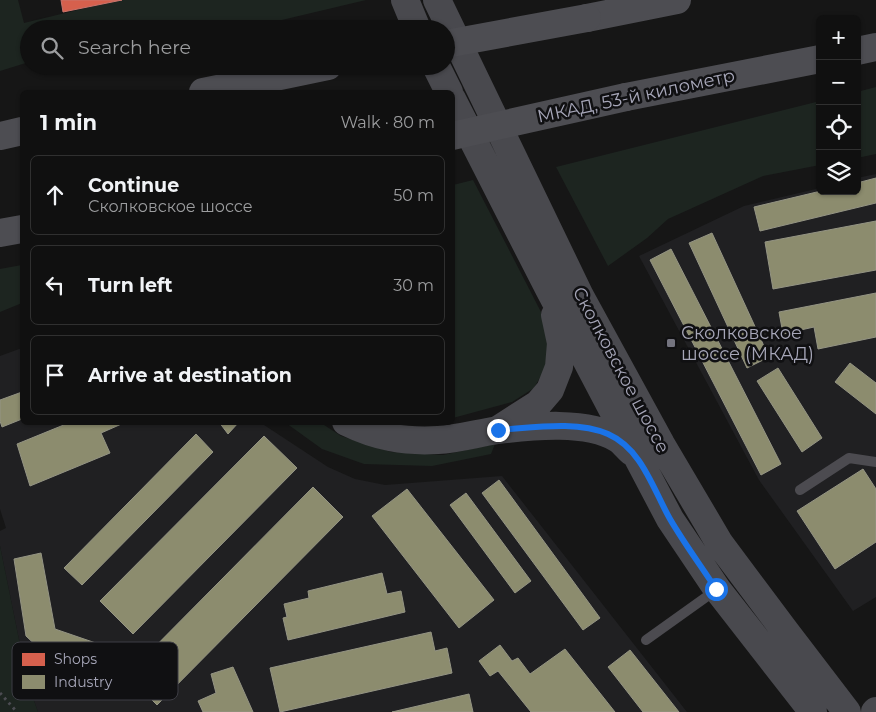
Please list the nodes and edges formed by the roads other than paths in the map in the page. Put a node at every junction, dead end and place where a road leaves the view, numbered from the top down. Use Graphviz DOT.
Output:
graph roads {
  1 [pos="404,0"];
  2 [pos="677,0"];
  3 [pos="437,1"];
  4 [pos="413,20"];
  5 [pos="446,20"];
  6 [pos="455,38"];
  7 [pos="455,42"];
  8 [pos="876,47"];
  9 [pos="861,50"];
  10 [pos="816,59"];
  11 [pos="283,75"];
  12 [pos="440,75"];
  13 [pos="212,90"];
  14 [pos="448,90"];
  15 [pos="455,105"];
  16 [pos="455,135"];
  17 [pos="20,229"];
  18 [pos="0,234"];
  19 [pos="20,237"];
  20 [pos="549,289"];
  21 [pos="354,425"];
  22 [pos="498,430"];
  23 [pos="636,456"];
  24 [pos="876,462"];
  25 [pos="800,490"];
  26 [pos="716,589"];
  27 [pos="646,640"];
  28 [pos="813,712"];
  29 [pos="847,712"];
  1 -- 4 [label="main road"];
  2 -- 7 [label="highway, bridge"];
  3 -- 5 [label="main road, Сколковское шоссе"];
  6 -- 29 [label="main road, Сколковское шоссе"];
  8 -- 9 [label="highway"];
  10 -- 16 [label="highway, МКАД, 53-й километр, bridge"];
  11 -- 13 [label="highway"];
  12 -- 14 [label="main road"];
  15 -- 20 [label="main road, Сколковское шоссе"];
  17 -- 18 [label="highway"];
  18 -- 19 [label="main road"];
  20 -- 22 [label="main road"];
  20 -- 23 [label="main road, Сколковское шоссе"];
  21 -- 22 [label="main road"];
  22 -- 23 [label="main road"];
  23 -- 26 [label="main road, Сколковское шоссе"];
  24 -- 25 [label="lane"];
  26 -- 27 [label="lane"];
  26 -- 28 [label="main road, Сколковское шоссе"];
}
